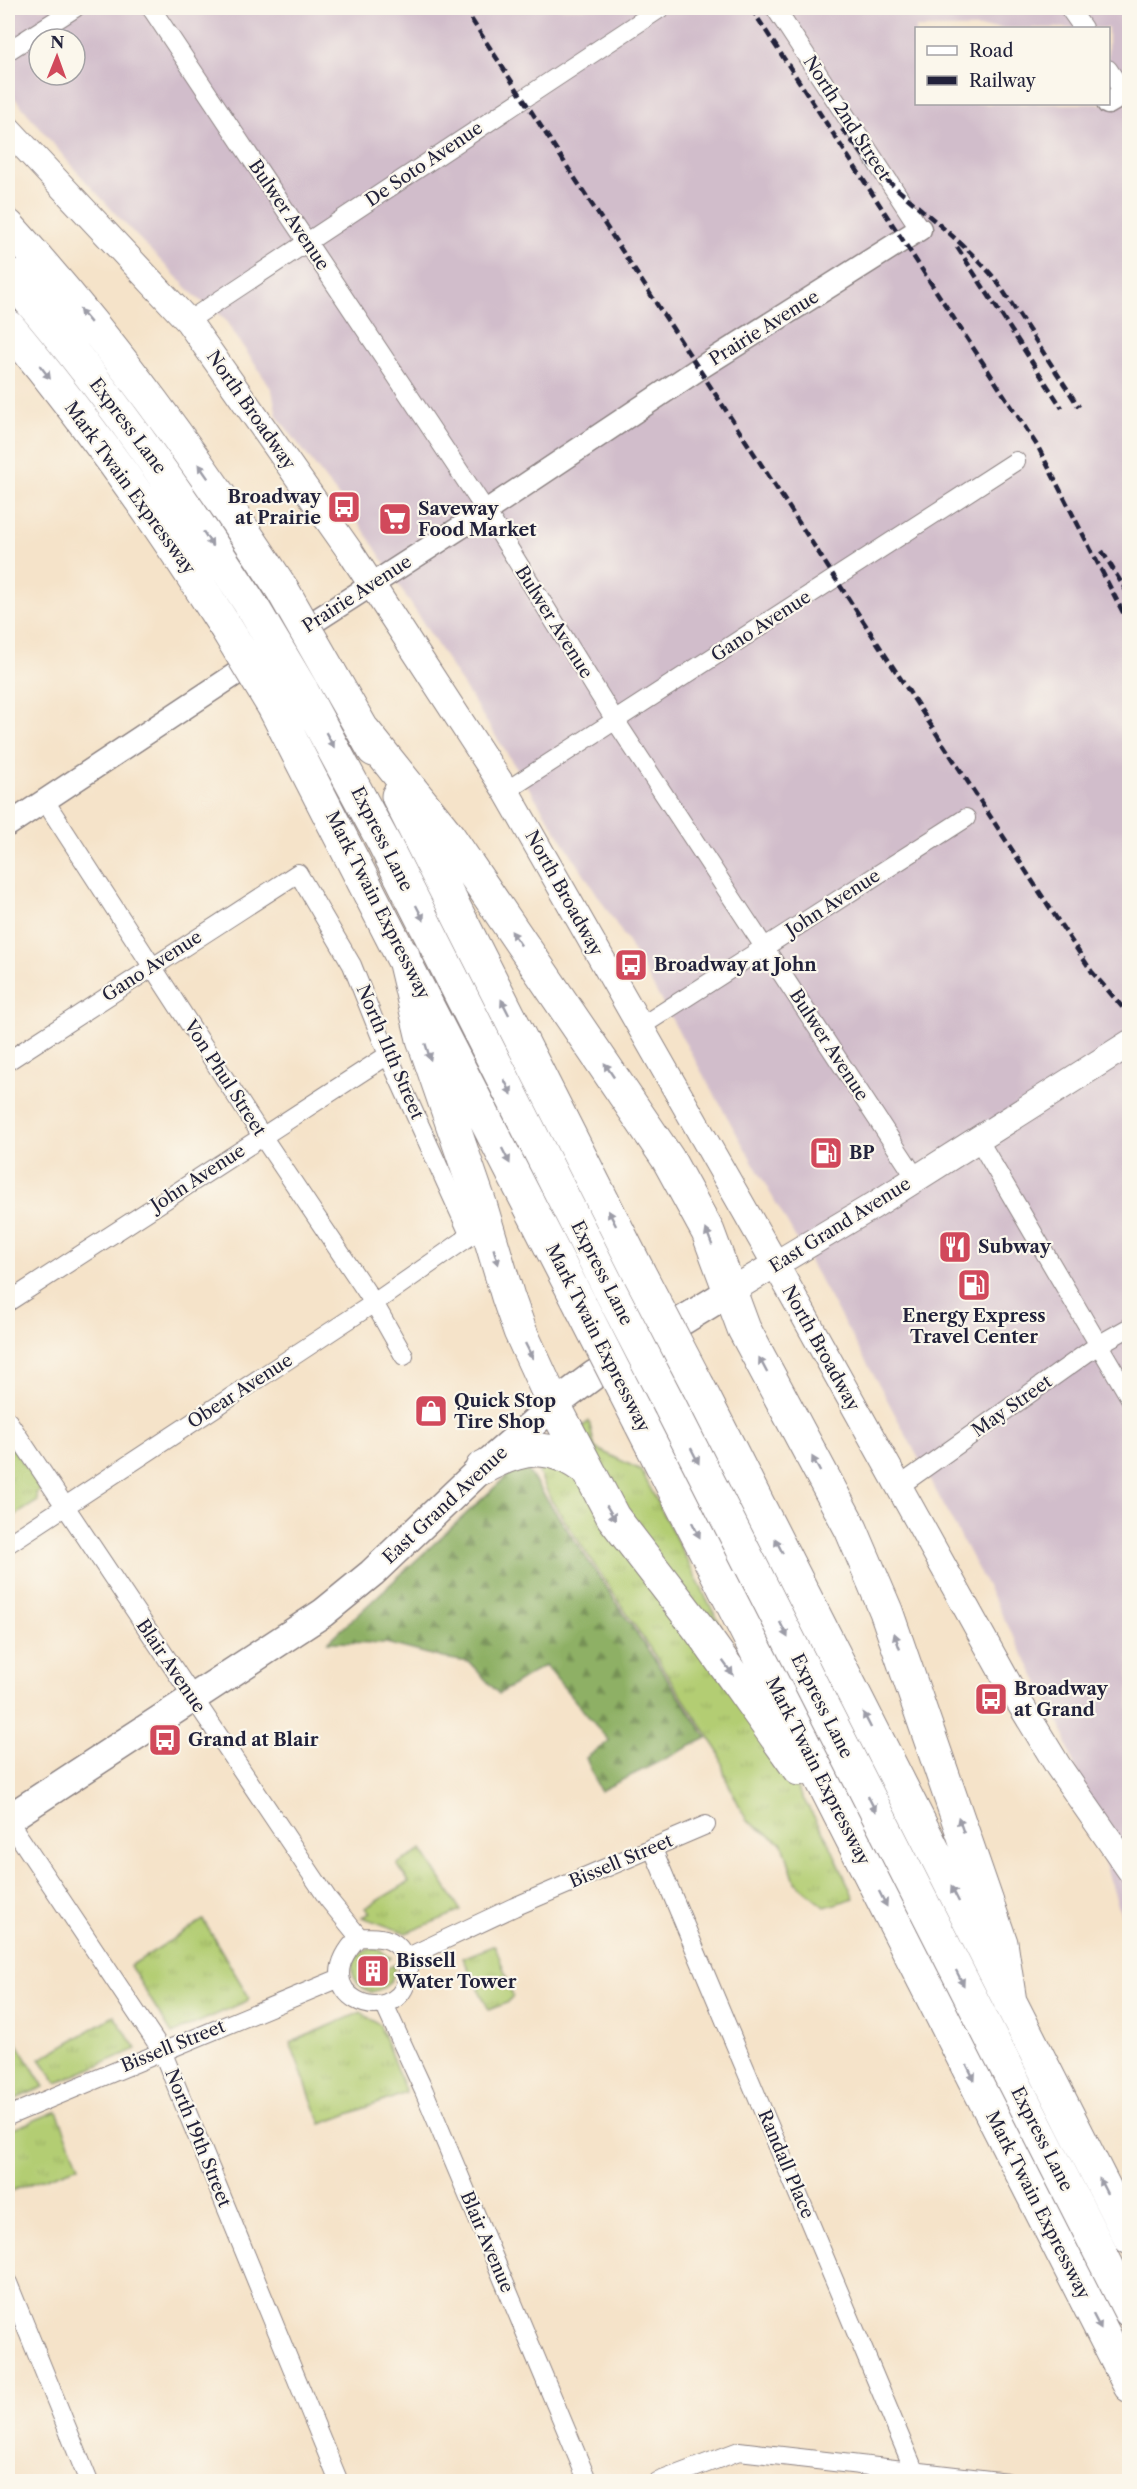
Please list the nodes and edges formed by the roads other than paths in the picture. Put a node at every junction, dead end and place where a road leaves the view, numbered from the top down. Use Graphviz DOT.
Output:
graph roads {
  1 [pos="75,8"];
  2 [pos="151,8"];
  3 [pos="661,8"];
  4 [pos="775,8"];
  5 [pos="1069,8"];
  6 [pos="1082,27"];
  7 [pos="8,51"];
  8 [pos="1110,81"];
  9 [pos="1113,100"];
  10 [pos="8,129"];
  11 [pos="8,226"];
  12 [pos="920,229"];
  13 [pos="306,242"];
  14 [pos="8,275"];
  15 [pos="188,321"];
  16 [pos="8,327"];
  17 [pos="1016,461"];
  18 [pos="486,511"];
  19 [pos="372,583"];
  20 [pos="615,720"];
  21 [pos="364,731"];
  22 [pos="506,791"];
  23 [pos="45,801"];
  24 [pos="966,818"];
  25 [pos="8,825"];
  26 [pos="298,873"];
  27 [pos="765,947"];
  28 [pos="403,955"];
  29 [pos="152,966"];
  30 [pos="640,1027"];
  31 [pos="1130,1043"];
  32 [pos="388,1055"];
  33 [pos="8,1060"];
  34 [pos="262,1136"];
  35 [pos="978,1139"];
  36 [pos="916,1178"];
  37 [pos="471,1236"];
  38 [pos="776,1265"];
  39 [pos="729,1292"];
  40 [pos="8,1302"];
  41 [pos="374,1303"];
  42 [pos="1130,1327"];
  43 [pos="1098,1345"];
  44 [pos="404,1356"];
  45 [pos="1130,1398"];
  46 [pos="554,1405"];
  47 [pos="8,1421"];
  48 [pos="482,1468"];
  49 [pos="588,1471"];
  50 [pos="897,1487"];
  51 [pos="65,1507"];
  52 [pos="8,1544"];
  53 [pos="192,1698"];
  54 [pos="8,1819"];
  55 [pos="706,1825"];
  56 [pos="652,1847"];
  57 [pos="856,1847"];
  58 [pos="1130,1870"];
  59 [pos="358,1937"];
  60 [pos="406,1958"];
  61 [pos="340,1978"];
  62 [pos="1010,2002"];
  63 [pos="384,2004"];
  64 [pos="162,2051"];
  65 [pos="8,2116"];
  66 [pos="1130,2238"];
  67 [pos="8,2283"];
  68 [pos="1130,2311"];
  69 [pos="1130,2386"];
  70 [pos="916,2476"];
  71 [pos="89,2481"];
  72 [pos="339,2481"];
  73 [pos="588,2481"];
  74 [pos="657,2481"];
  75 [pos="1007,2481"];
  1 -- 7 [label="street"];
  2 -- 13 [label="street, Bulwer Avenue"];
  3 -- 13 [label="street, De Soto Avenue"];
  4 -- 12 [label="street, North 2nd Street"];
  5 -- 6 [label="street"];
  8 -- 9 [label="street"];
  10 -- 15 [label="main road, North Broadway"];
  21 -- 11 [label="highway, one-way, bridge"];
  12 -- 18 [label="street, Prairie Avenue"];
  13 -- 15 [label="street, De Soto Avenue"];
  13 -- 18 [label="street, Bulwer Avenue"];
  14 -- 68 [label="highway, Express Lane, one-way, bridge"];
  15 -- 19 [label="main road, North Broadway"];
  16 -- 28 [label="highway, Mark Twain Expressway, one-way, bridge"];
  17 -- 20 [label="street, Gano Avenue"];
  18 -- 19 [label="street, Prairie Avenue"];
  18 -- 20 [label="street, Bulwer Avenue"];
  19 -- 22 [label="main road, North Broadway"];
  19 -- 23 [label="street, Prairie Avenue"];
  20 -- 22 [label="street, Gano Avenue"];
  20 -- 27 [label="street, Bulwer Avenue"];
  39 -- 21 [label="highway, one-way"];
  62 -- 21 [label="highway, one-way, bridge"];
  22 -- 30 [label="main road, North Broadway"];
  23 -- 25 [label="street, Prairie Avenue"];
  23 -- 29 [label="street, Von Phul Street"];
  24 -- 27 [label="street, John Avenue"];
  26 -- 29 [label="street, Gano Avenue"];
  26 -- 32 [label="street, North 11th Street"];
  27 -- 30 [label="street, John Avenue"];
  27 -- 36 [label="street, Bulwer Avenue"];
  28 -- 46 [label="highway, one-way"];
  28 -- 57 [label="highway, Mark Twain Expressway, one-way, bridge"];
  29 -- 33 [label="street, Gano Avenue"];
  29 -- 34 [label="street, Von Phul Street"];
  30 -- 38 [label="main road, North Broadway"];
  31 -- 35 [label="main road, East Grand Avenue"];
  32 -- 34 [label="street, John Avenue"];
  32 -- 37 [label="street, North 11th Street"];
  34 -- 40 [label="street, John Avenue"];
  34 -- 41 [label="street, Von Phul Street"];
  35 -- 36 [label="main road, East Grand Avenue"];
  35 -- 43 [label="street"];
  36 -- 38 [label="main road, East Grand Avenue"];
  37 -- 41 [label="street, Obear Avenue"];
  38 -- 39 [label="main road, East Grand Avenue"];
  38 -- 50 [label="main road, North Broadway"];
  39 -- 46 [label="main road, East Grand Avenue"];
  62 -- 39 [label="highway, one-way"];
  41 -- 44 [label="street, Von Phul Street"];
  41 -- 51 [label="street, Obear Avenue"];
  42 -- 43 [label="street, May Street"];
  43 -- 45 [label="street"];
  43 -- 50 [label="street, May Street"];
  46 -- 48 [label="main road, East Grand Avenue"];
  46 -- 49 [label="highway"];
  47 -- 51 [label="street, Blair Avenue"];
  48 -- 49 [label="highway"];
  48 -- 53 [label="main road, East Grand Avenue"];
  49 -- 57 [label="highway, one-way"];
  50 -- 58 [label="main road, North Broadway"];
  51 -- 52 [label="street, Obear Avenue"];
  51 -- 53 [label="street, Blair Avenue"];
  53 -- 54 [label="main road, East Grand Avenue"];
  53 -- 59 [label="street, Blair Avenue"];
  54 -- 64 [label="street, North 19th Street"];
  55 -- 56 [label="street, Bissell Street"];
  56 -- 60 [label="street, Bissell Street"];
  56 -- 70 [label="street, Randall Place"];
  57 -- 69 [label="highway, Mark Twain Expressway, one-way"];
  59 -- 60 [label="street"];
  59 -- 61 [label="street"];
  60 -- 63 [label="street"];
  61 -- 63 [label="street"];
  61 -- 64 [label="street, Bissell Street"];
  66 -- 62 [label="highway, one-way"];
  63 -- 73 [label="street, Blair Avenue"];
  64 -- 65 [label="street, Bissell Street"];
  64 -- 72 [label="street, North 19th Street"];
  67 -- 71 [label="street"];
  70 -- 74 [label="street"];
  70 -- 75 [label="street"];
}
